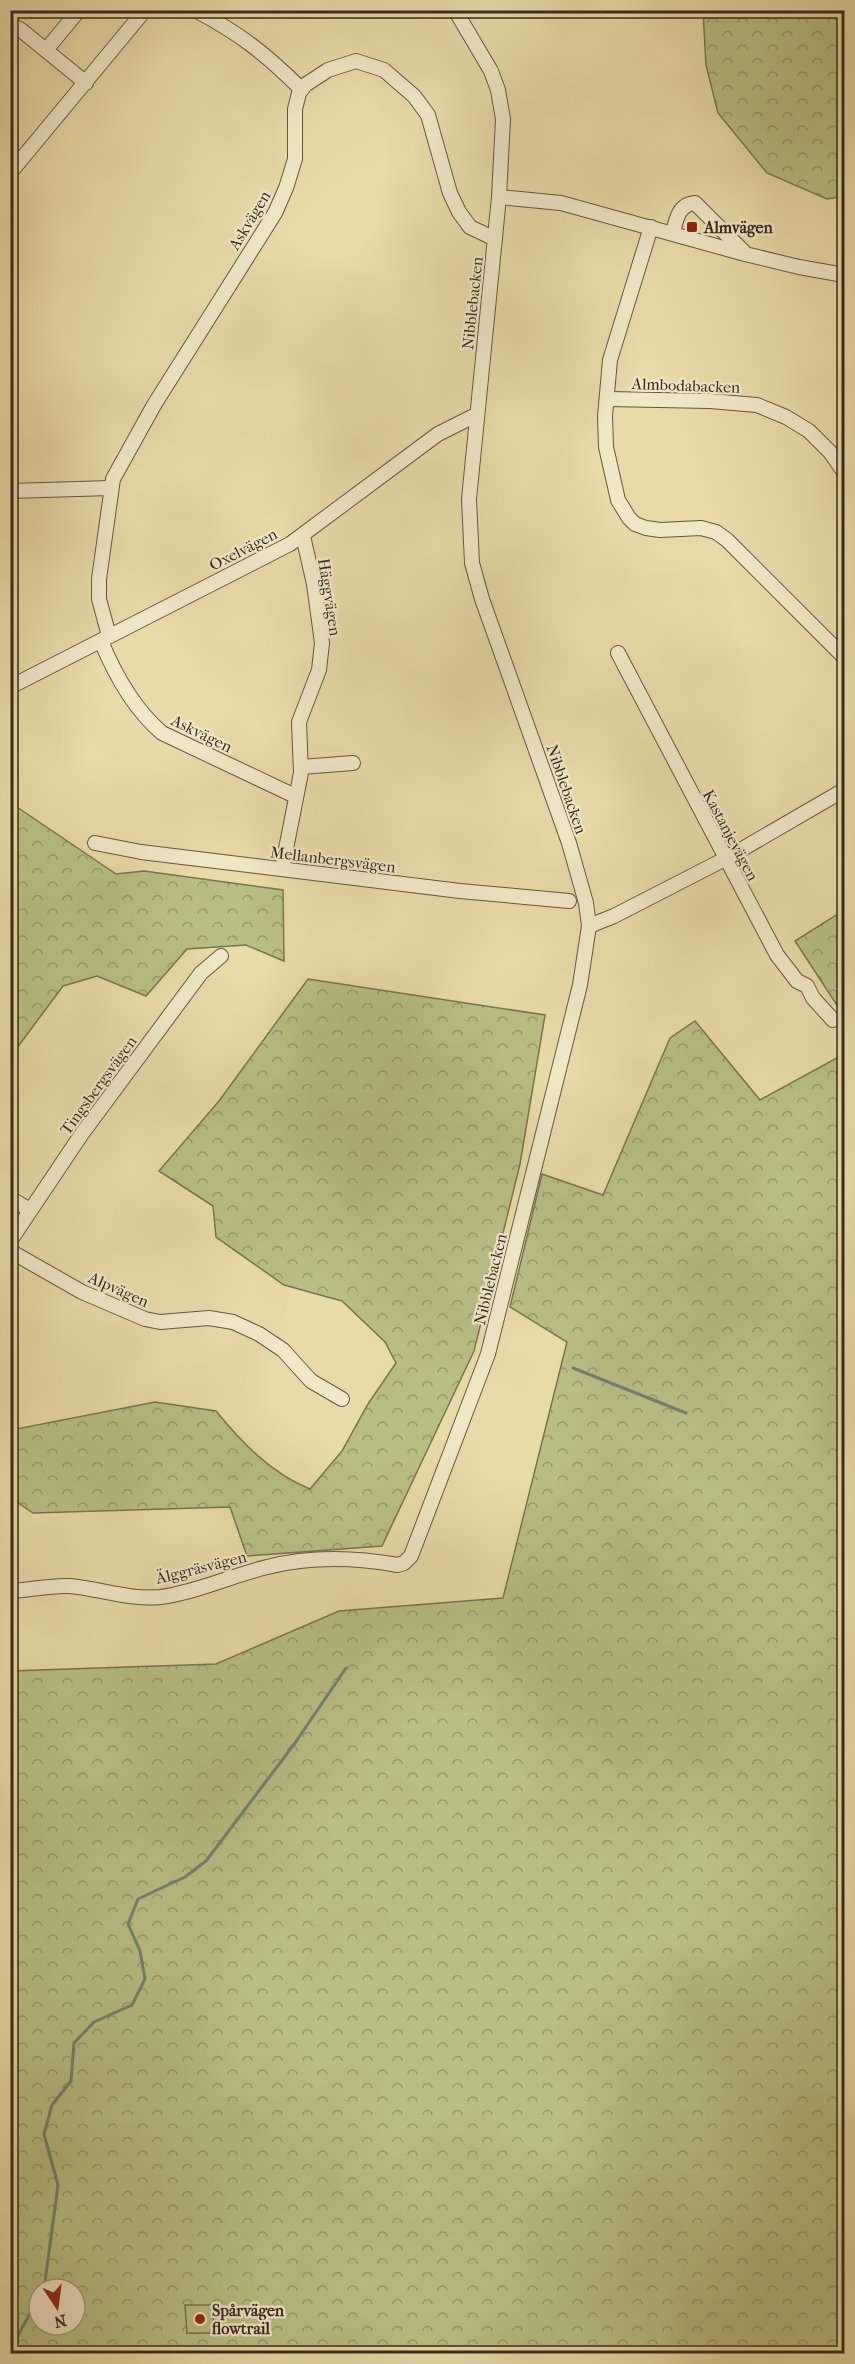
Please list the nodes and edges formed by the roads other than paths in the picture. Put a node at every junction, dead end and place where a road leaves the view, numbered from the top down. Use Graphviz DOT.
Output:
graph roads {
  1 [pos="79,10"];
  2 [pos="145,10"];
  3 [pos="195,10"];
  4 [pos="455,10"];
  5 [pos="10,24"];
  6 [pos="46,50"];
  7 [pos="86,83"];
  8 [pos="302,89"];
  9 [pos="10,173"];
  10 [pos="499,197"];
  11 [pos="651,227"];
  12 [pos="673,232"];
  13 [pos="495,239"];
  14 [pos="745,254"];
  15 [pos="844,275"];
  16 [pos="608,399"];
  17 [pos="476,415"];
  18 [pos="844,472"];
  19 [pos="111,488"];
  20 [pos="10,491"];
  21 [pos="303,536"];
  22 [pos="105,639"];
  23 [pos="618,653"];
  24 [pos="844,657"];
  25 [pos="10,687"];
  26 [pos="353,763"];
  27 [pos="301,767"];
  28 [pos="844,790"];
  29 [pos="295,796"];
  30 [pos="95,843"];
  31 [pos="725,859"];
  32 [pos="282,869"];
  33 [pos="569,902"];
  34 [pos="589,926"];
  35 [pos="220,956"];
  36 [pos="833,1020"];
  37 [pos="10,1198"];
  38 [pos="30,1210"];
  39 [pos="10,1241"];
  40 [pos="10,1251"];
  41 [pos="342,1399"];
  42 [pos="398,1564"];
  43 [pos="10,1591"];
  1 -- 6 [label="street"];
  2 -- 7 [label="street"];
  3 -- 8 [label="street"];
  4 -- 10 [label="street, Nibblebacken"];
  5 -- 6 [label="street"];
  6 -- 7 [label="street"];
  7 -- 9 [label="street"];
  8 -- 13 [label="street"];
  8 -- 19 [label="street, Askvägen"];
  10 -- 11 [label="street"];
  10 -- 13 [label="street, Nibblebacken"];
  11 -- 12 [label="street"];
  11 -- 16 [label="street"];
  12 -- 14 [label="street"];
  12 -- 14 [label="street"];
  13 -- 17 [label="street, Nibblebacken"];
  14 -- 15 [label="street"];
  16 -- 18 [label="street, Almbodabacken"];
  16 -- 24 [label="street"];
  17 -- 21 [label="street, Oxelvägen"];
  17 -- 34 [label="street, Nibblebacken"];
  19 -- 20 [label="street"];
  19 -- 22 [label="street, Askvägen"];
  21 -- 22 [label="street, Oxelvägen"];
  21 -- 27 [label="street, Häggvägen"];
  22 -- 25 [label="street, Oxelvägen"];
  22 -- 29 [label="street, Askvägen"];
  23 -- 31 [label="street, Kastanjevägen"];
  26 -- 27 [label="street"];
  27 -- 29 [label="street, Häggvägen"];
  28 -- 31 [label="street"];
  29 -- 32 [label="street, Häggvägen"];
  30 -- 32 [label="street, Mellanbergsvägen"];
  31 -- 34 [label="street"];
  31 -- 36 [label="street, Kastanjevägen"];
  32 -- 33 [label="street, Mellanbergsvägen"];
  34 -- 42 [label="street, Nibblebacken"];
  35 -- 38 [label="street, Tingsbergsvägen"];
  37 -- 38 [label="street"];
  38 -- 39 [label="street, Tingsbergsvägen"];
  40 -- 41 [label="street, Alpvägen"];
  42 -- 43 [label="street, Älggräsvägen"];
}
